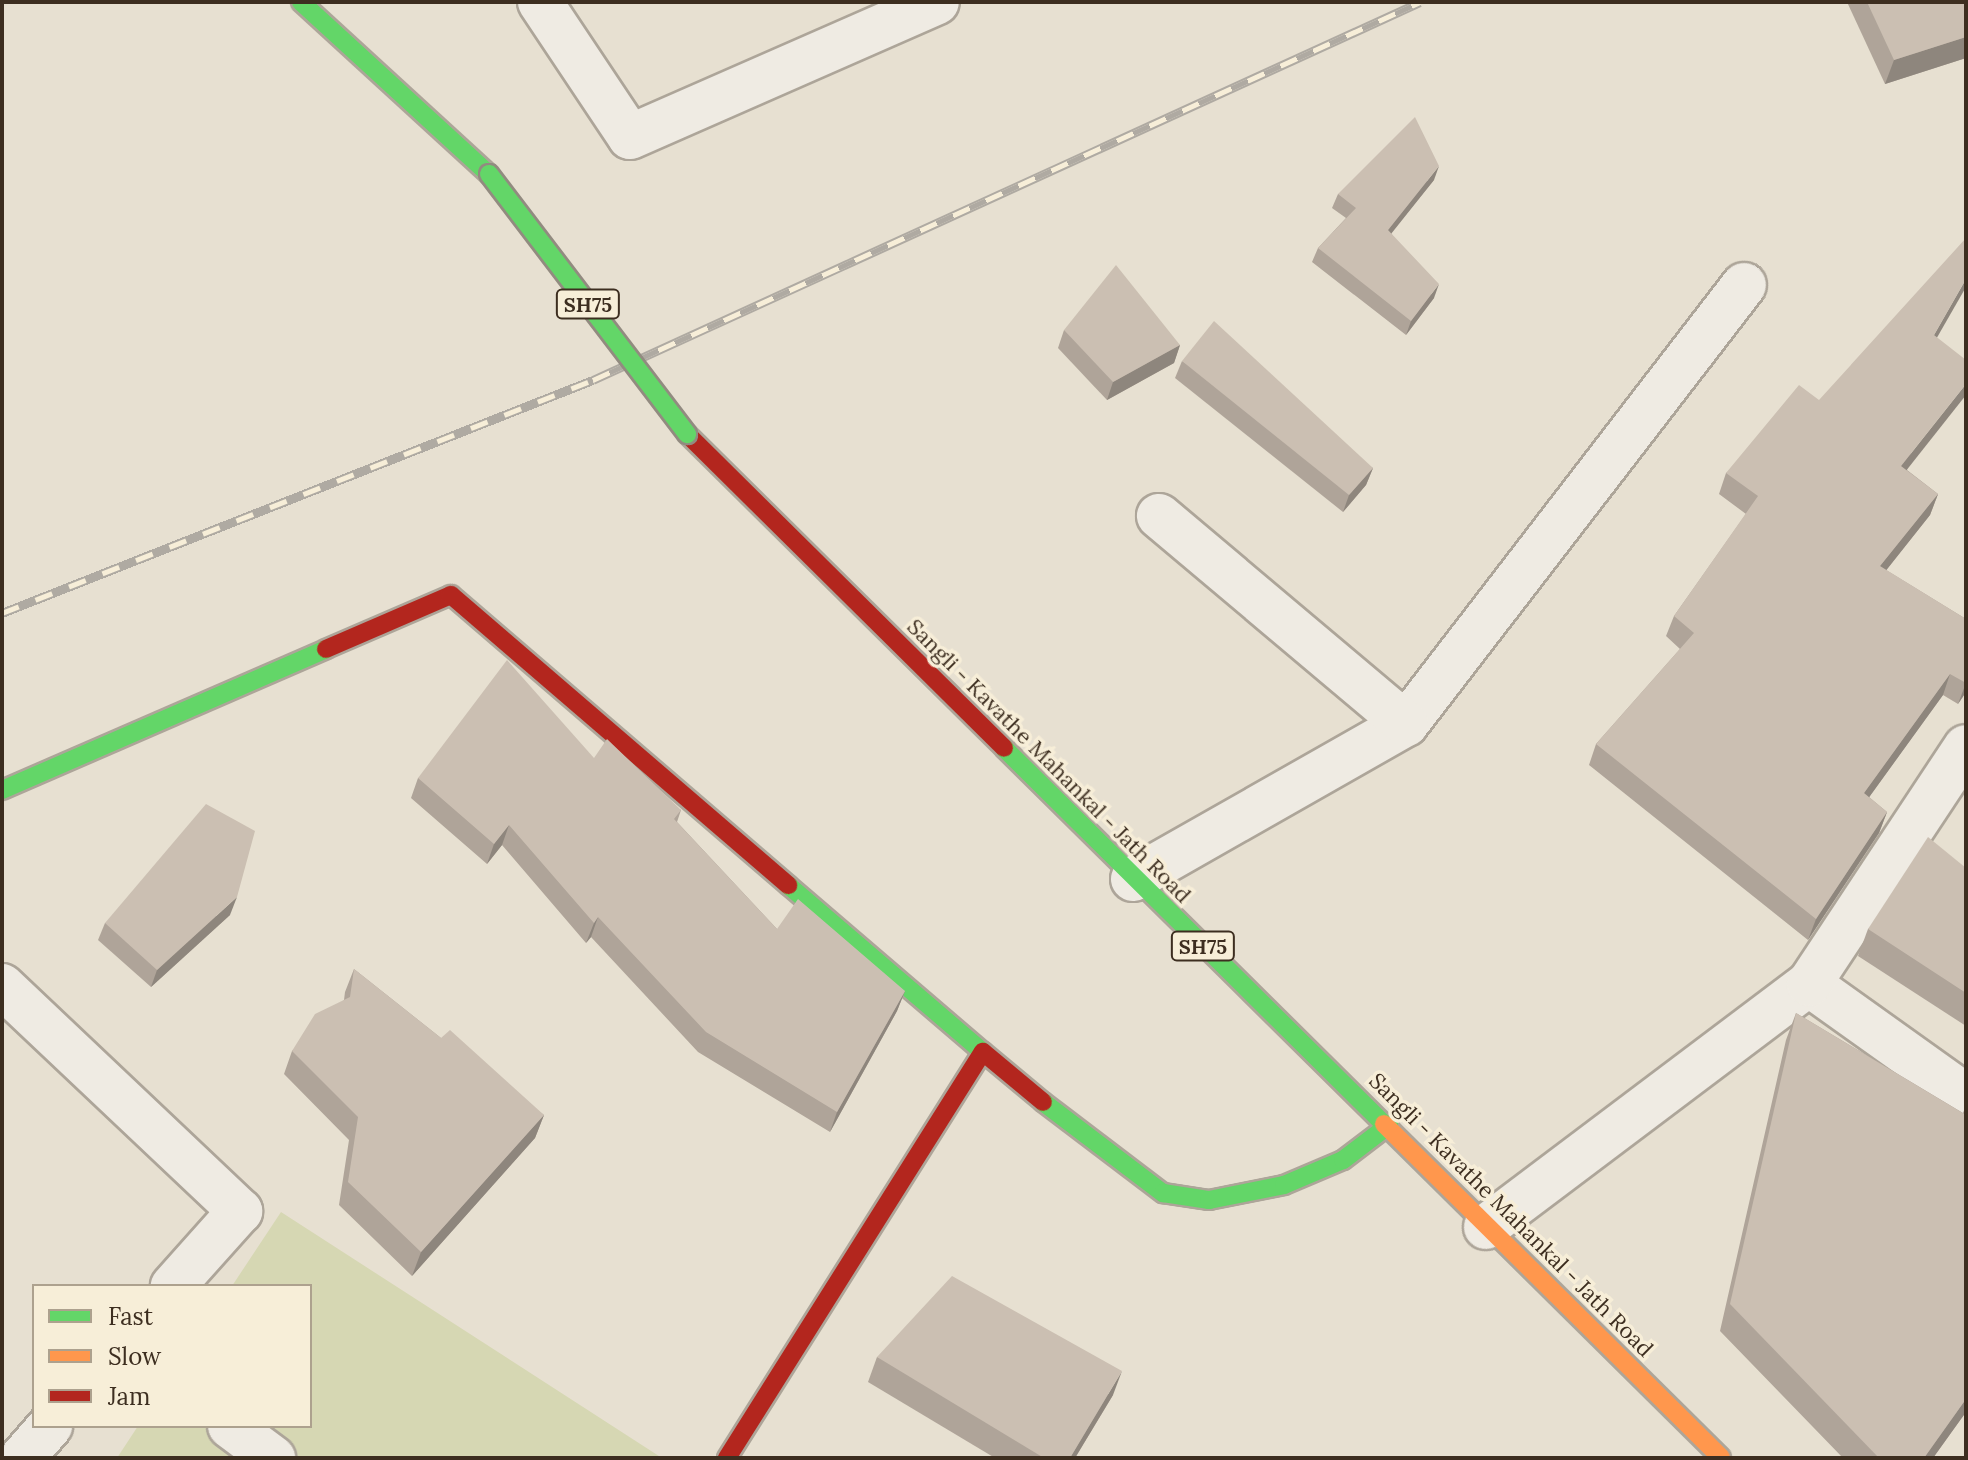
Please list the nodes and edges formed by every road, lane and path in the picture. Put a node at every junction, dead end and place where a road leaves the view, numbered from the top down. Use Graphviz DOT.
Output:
graph roads {
  1 [pos="301,2"];
  2 [pos="540,2"];
  3 [pos="937,2"];
  4 [pos="1744,285"];
  5 [pos="1159,516"];
  6 [pos="1406,724"];
  7 [pos="1966,747"];
  8 [pos="2,790"];
  9 [pos="1133,879"];
  10 [pos="1809,984"];
  11 [pos="2,986"];
  12 [pos="983,1052"];
  13 [pos="1966,1096"];
  14 [pos="1389,1125"];
  15 [pos="1486,1227"];
  16 [pos="175,1284"];
  17 [pos="48,1428"];
  18 [pos="233,1428"];
  19 [pos="22,1458"];
  20 [pos="273,1458"];
  21 [pos="727,1458"];
  22 [pos="1721,1458"];
  1 -- 9 [label="street, Sangli - Kavathe Mahankal - Jath Road / SH75, bridge"];
  2 -- 3 [label="street"];
  4 -- 6 [label="street"];
  5 -- 6 [label="street"];
  6 -- 9 [label="street"];
  7 -- 10 [label="street"];
  8 -- 12 [label="street"];
  9 -- 14 [label="street, Sangli - Kavathe Mahankal - Jath Road / SH75"];
  10 -- 13 [label="street"];
  10 -- 15 [label="street"];
  11 -- 16 [label="street"];
  12 -- 14 [label="street"];
  12 -- 21 [label="street"];
  14 -- 15 [label="street, Sangli - Kavathe Mahankal - Jath Road / SH75"];
  15 -- 22 [label="street, Sangli - Kavathe Mahankal - Jath Road / SH75"];
  17 -- 19 [label="street"];
  18 -- 20 [label="street"];
}
